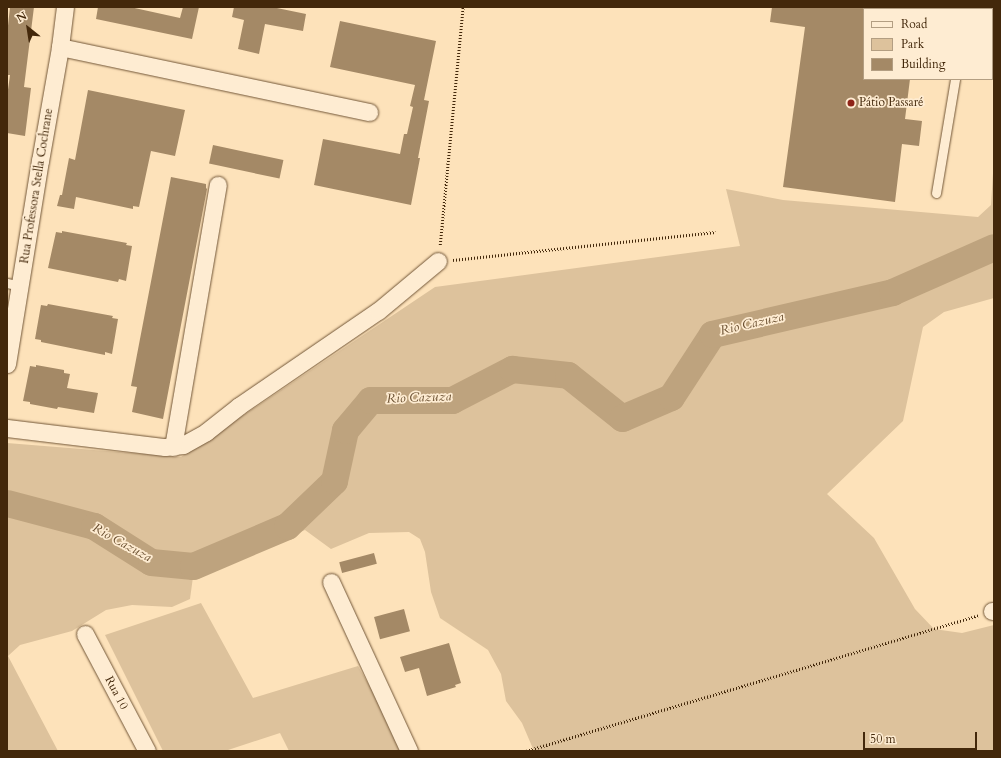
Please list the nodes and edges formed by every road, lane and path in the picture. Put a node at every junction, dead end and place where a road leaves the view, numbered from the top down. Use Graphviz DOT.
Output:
graph roads {
  1 [pos="65,7"];
  2 [pos="463,7"];
  3 [pos="60,47"];
  4 [pos="955,80"];
  5 [pos="369,112"];
  6 [pos="218,185"];
  7 [pos="936,193"];
  8 [pos="716,232"];
  9 [pos="438,261"];
  10 [pos="14,284"];
  11 [pos="7,364"];
  12 [pos="7,428"];
  13 [pos="173,447"];
  14 [pos="331,582"];
  15 [pos="993,611"];
  16 [pos="85,634"];
  17 [pos="147,751"];
  18 [pos="409,751"];
  19 [pos="526,751"];
  1 -- 3 [label="street, Rua Professora Stella Cochrane"];
  2 -- 9 [label="path"];
  3 -- 5 [label="street"];
  3 -- 10 [label="street, Rua Professora Stella Cochrane"];
  4 -- 7 [label="lane"];
  6 -- 13 [label="street"];
  8 -- 9 [label="path"];
  9 -- 13 [label="street"];
  10 -- 11 [label="street, Rua Professora Stella Cochrane"];
  12 -- 13 [label="street"];
  14 -- 18 [label="street"];
  15 -- 19 [label="path"];
  16 -- 17 [label="street, Rua 10"];
}
